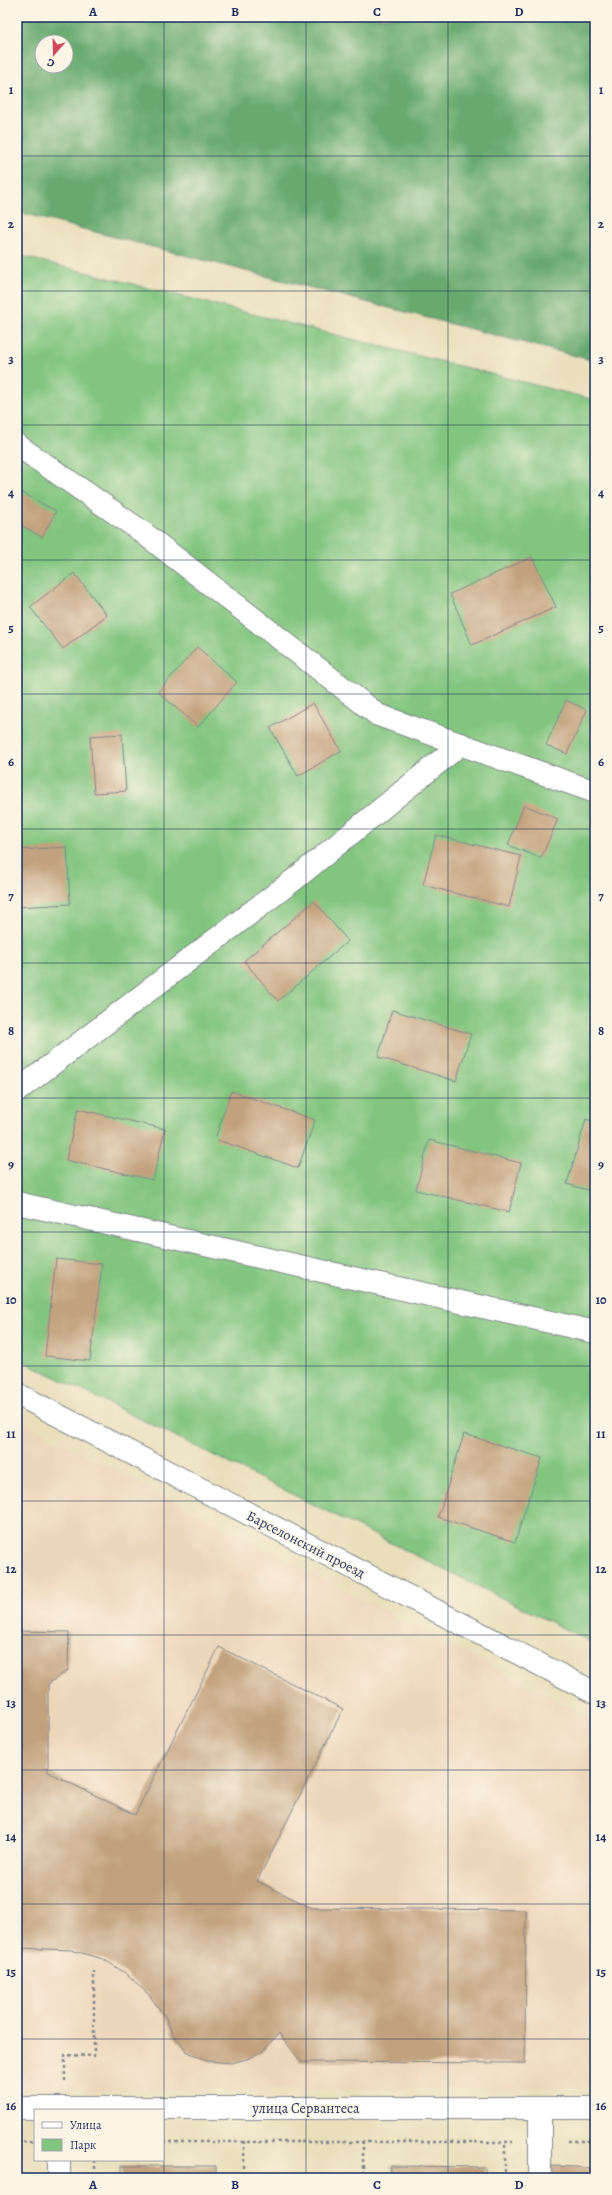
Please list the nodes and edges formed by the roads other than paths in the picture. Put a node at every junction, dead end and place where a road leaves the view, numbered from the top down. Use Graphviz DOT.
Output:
graph roads {
  1 [pos="17,445"];
  2 [pos="461,744"];
  3 [pos="595,792"];
  4 [pos="17,1091"];
  5 [pos="17,1203"];
  6 [pos="595,1332"];
  7 [pos="17,1394"];
  8 [pos="595,1693"];
  9 [pos="17,2108"];
  10 [pos="540,2108"];
  11 [pos="595,2108"];
  12 [pos="59,2109"];
  13 [pos="59,2161"];
  14 [pos="59,2178"];
  15 [pos="540,2178"];
  1 -- 2 [label="street"];
  2 -- 3 [label="street"];
  2 -- 4 [label="street"];
  5 -- 6 [label="street"];
  7 -- 8 [label="street, Барселонский проезд"];
  9 -- 12 [label="street, улица Сервантеса"];
  10 -- 11 [label="street, улица Сервантеса"];
  10 -- 12 [label="street, улица Сервантеса"];
  10 -- 15 [label="street"];
  13 -- 14 [label="street"];
}
